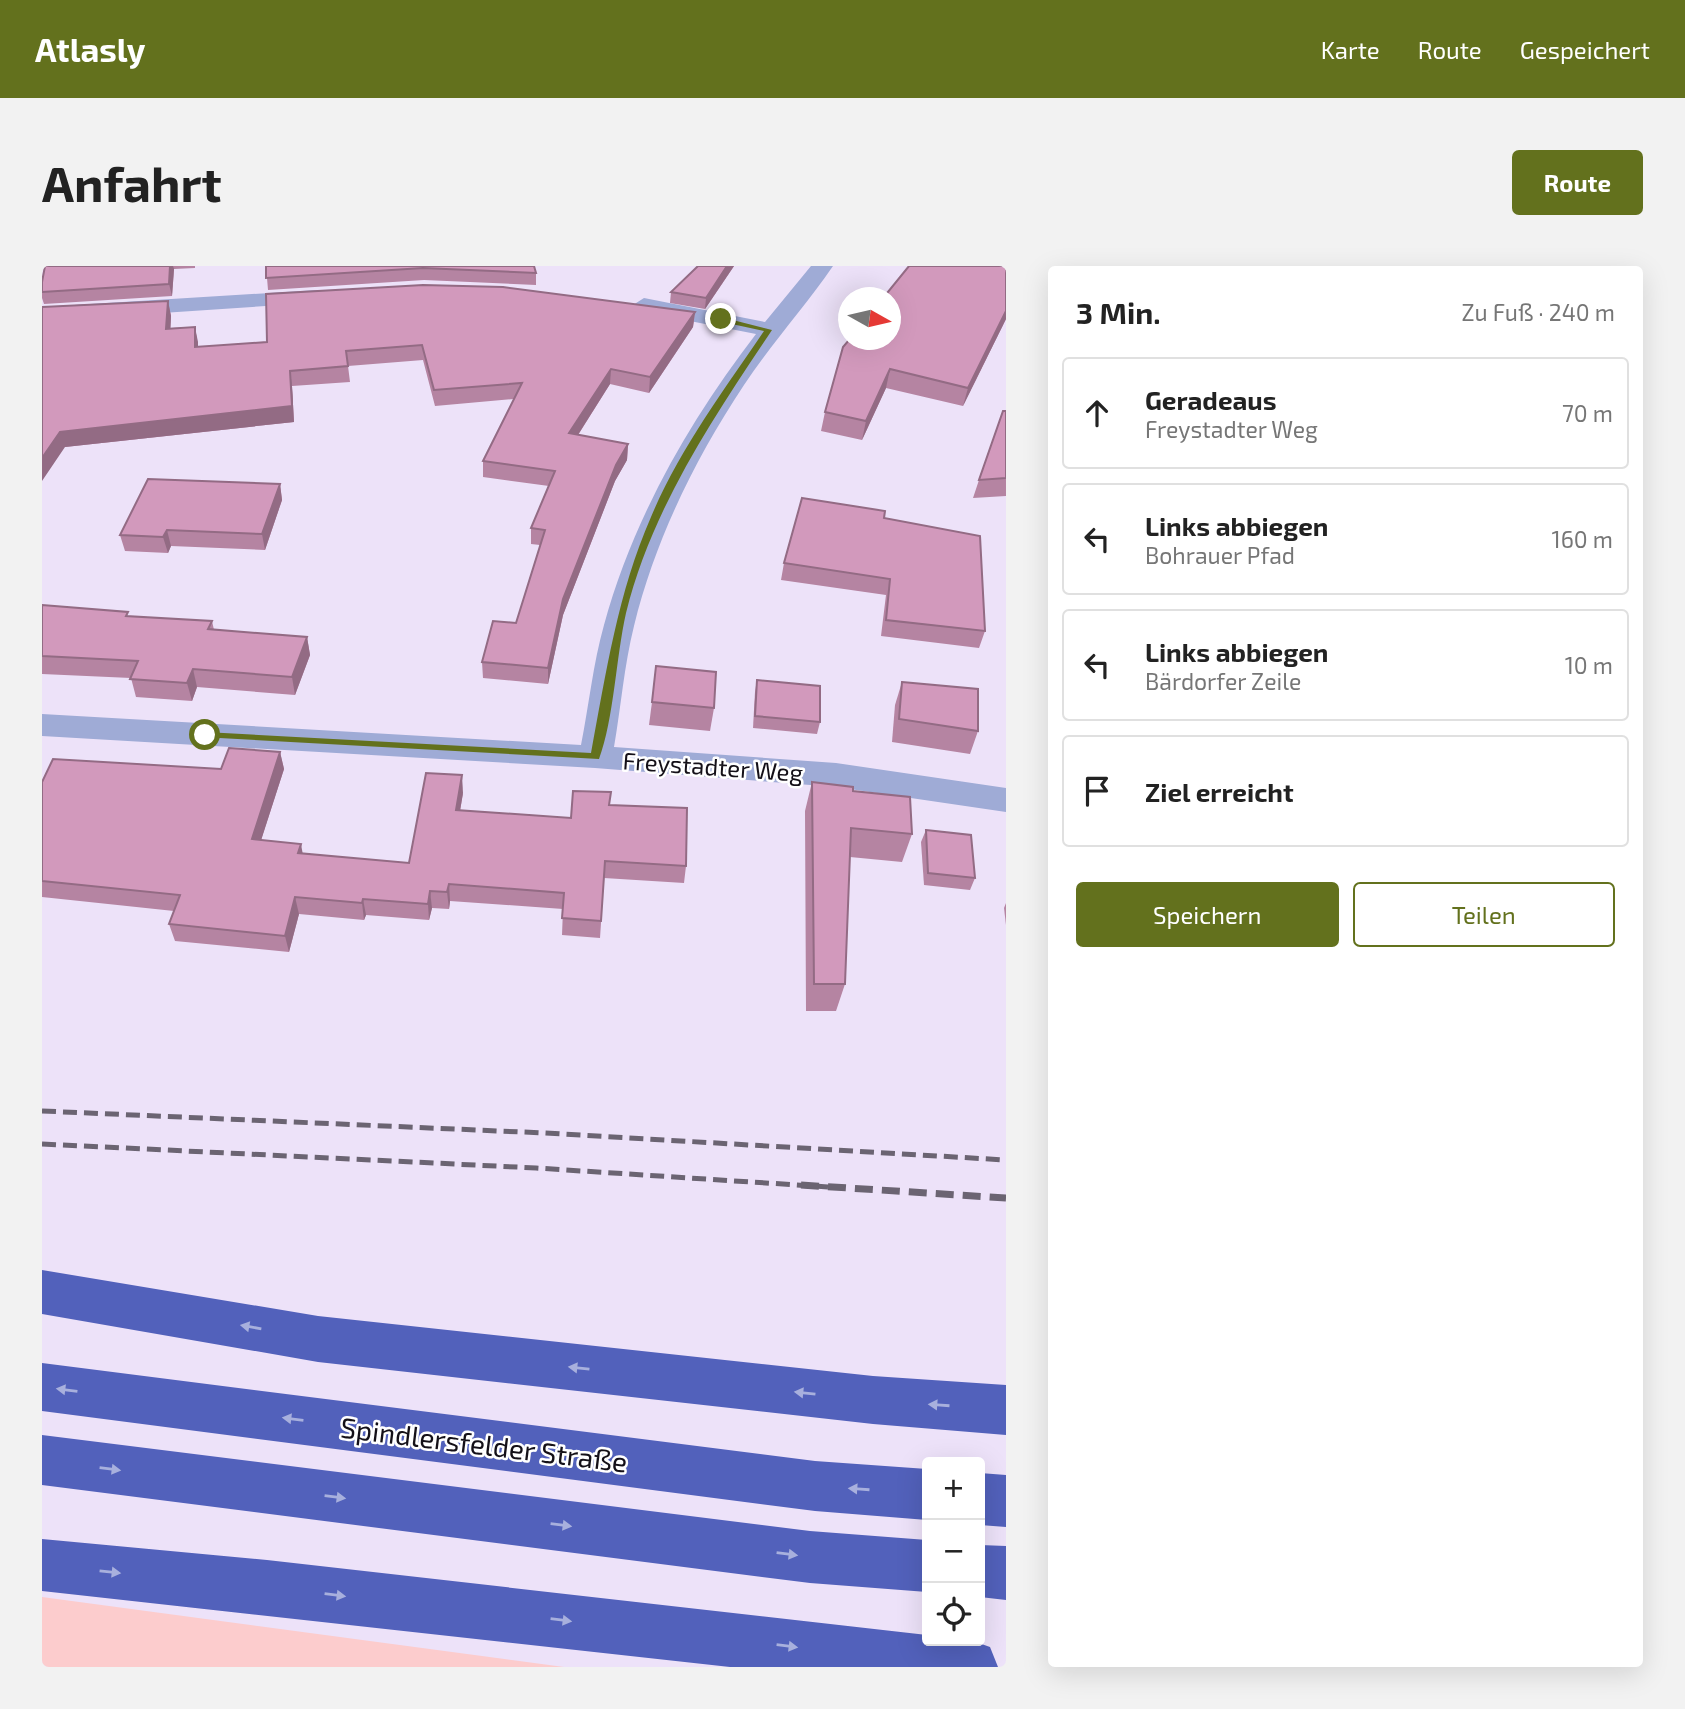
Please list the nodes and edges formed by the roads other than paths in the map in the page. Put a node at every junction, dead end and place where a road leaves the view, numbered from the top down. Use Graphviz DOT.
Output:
graph roads {
  1 [pos="822,266"];
  2 [pos="342,295"];
  3 [pos="620,303"];
  4 [pos="42,314"];
  5 [pos="769,330"];
  6 [pos="42,725"];
  7 [pos="595,757"];
  8 [pos="1006,800"];
  9 [pos="42,1292"];
  10 [pos="42,1387"];
  11 [pos="1006,1410"];
  12 [pos="42,1460"];
  13 [pos="922,1495"];
  14 [pos="985,1499"];
  15 [pos="1006,1501"];
  16 [pos="42,1565"];
  17 [pos="922,1566"];
  18 [pos="985,1571"];
  19 [pos="1006,1573"];
  20 [pos="970,1667"];
  1 -- 5 [label="street"];
  2 -- 4 [label="street"];
  3 -- 5 [label="street"];
  5 -- 7 [label="street"];
  6 -- 7 [label="street, Freystadter Weg"];
  7 -- 8 [label="street, Freystadter Weg"];
  11 -- 9 [label="highway, one-way"];
  13 -- 10 [label="highway, Spindlersfelder Straße, one-way"];
  12 -- 17 [label="highway, one-way"];
  14 -- 15 [label="highway"];
  16 -- 20 [label="highway, one-way"];
  18 -- 19 [label="highway"];
}
